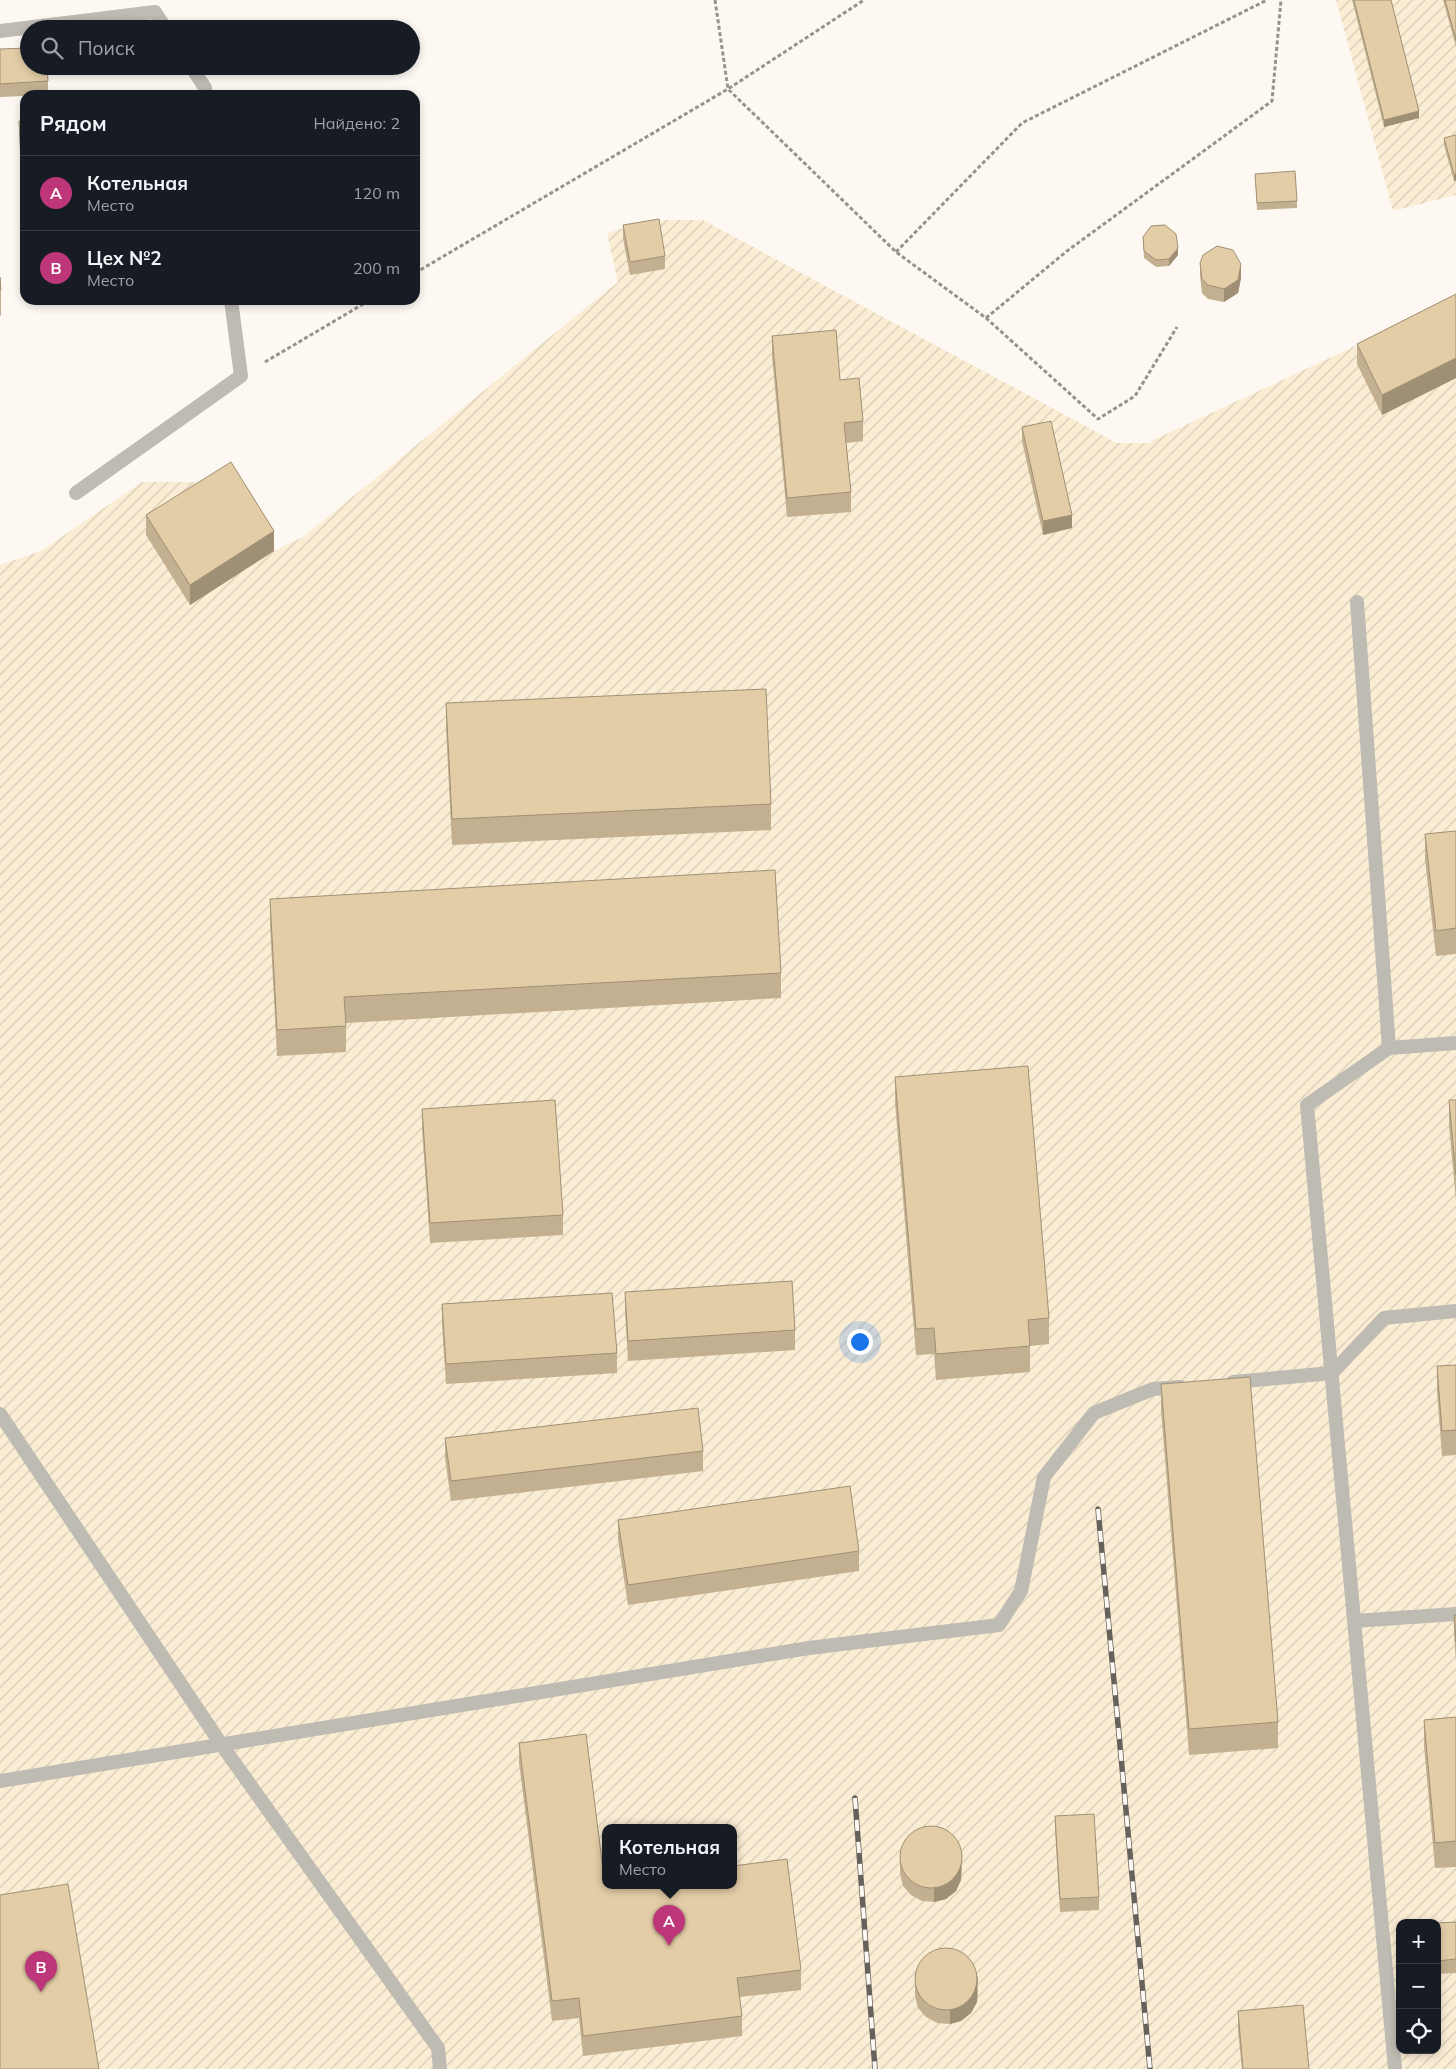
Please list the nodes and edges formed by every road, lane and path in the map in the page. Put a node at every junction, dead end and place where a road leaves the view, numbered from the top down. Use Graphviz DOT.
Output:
graph roads {
  1 [pos="715,0"];
  2 [pos="864,0"];
  3 [pos="1267,0"];
  4 [pos="1281,0"];
  5 [pos="155,6"];
  6 [pos="68,20"];
  7 [pos="162,20"];
  8 [pos="20,28"];
  9 [pos="0,31"];
  10 [pos="197,75"];
  11 [pos="205,90"];
  12 [pos="728,90"];
  13 [pos="896,252"];
  14 [pos="420,270"];
  15 [pos="233,305"];
  16 [pos="362,305"];
  17 [pos="986,318"];
  18 [pos="1177,327"];
  19 [pos="241,376"];
  20 [pos="76,493"];
  21 [pos="1357,602"];
  22 [pos="1456,1043"];
  23 [pos="1389,1048"];
  24 [pos="1456,1311"];
  25 [pos="1332,1373"];
  26 [pos="1222,1383"];
  27 [pos="1193,1386"];
  28 [pos="0,1414"];
  29 [pos="1456,1614"];
  30 [pos="1354,1621"];
  31 [pos="221,1744"];
  32 [pos="0,1782"];
  33 [pos="440,2069"];
  34 [pos="1395,2069"];
  1 -- 12 [label="path"];
  2 -- 12 [label="path"];
  3 -- 13 [label="path"];
  4 -- 17 [label="path"];
  5 -- 6 [label="lane"];
  5 -- 7 [label="lane"];
  8 -- 9 [label="lane"];
  10 -- 11 [label="lane"];
  12 -- 13 [label="path"];
  12 -- 14 [label="path"];
  13 -- 17 [label="path"];
  15 -- 19 [label="lane"];
  16 -- 19 [label="path"];
  17 -- 18 [label="path"];
  19 -- 20 [label="lane"];
  21 -- 23 [label="lane"];
  22 -- 23 [label="lane"];
  23 -- 25 [label="lane"];
  24 -- 25 [label="lane"];
  25 -- 26 [label="lane"];
  25 -- 30 [label="lane"];
  27 -- 31 [label="lane"];
  28 -- 31 [label="lane"];
  29 -- 30 [label="lane"];
  30 -- 34 [label="lane"];
  31 -- 32 [label="lane"];
  31 -- 33 [label="lane"];
}
